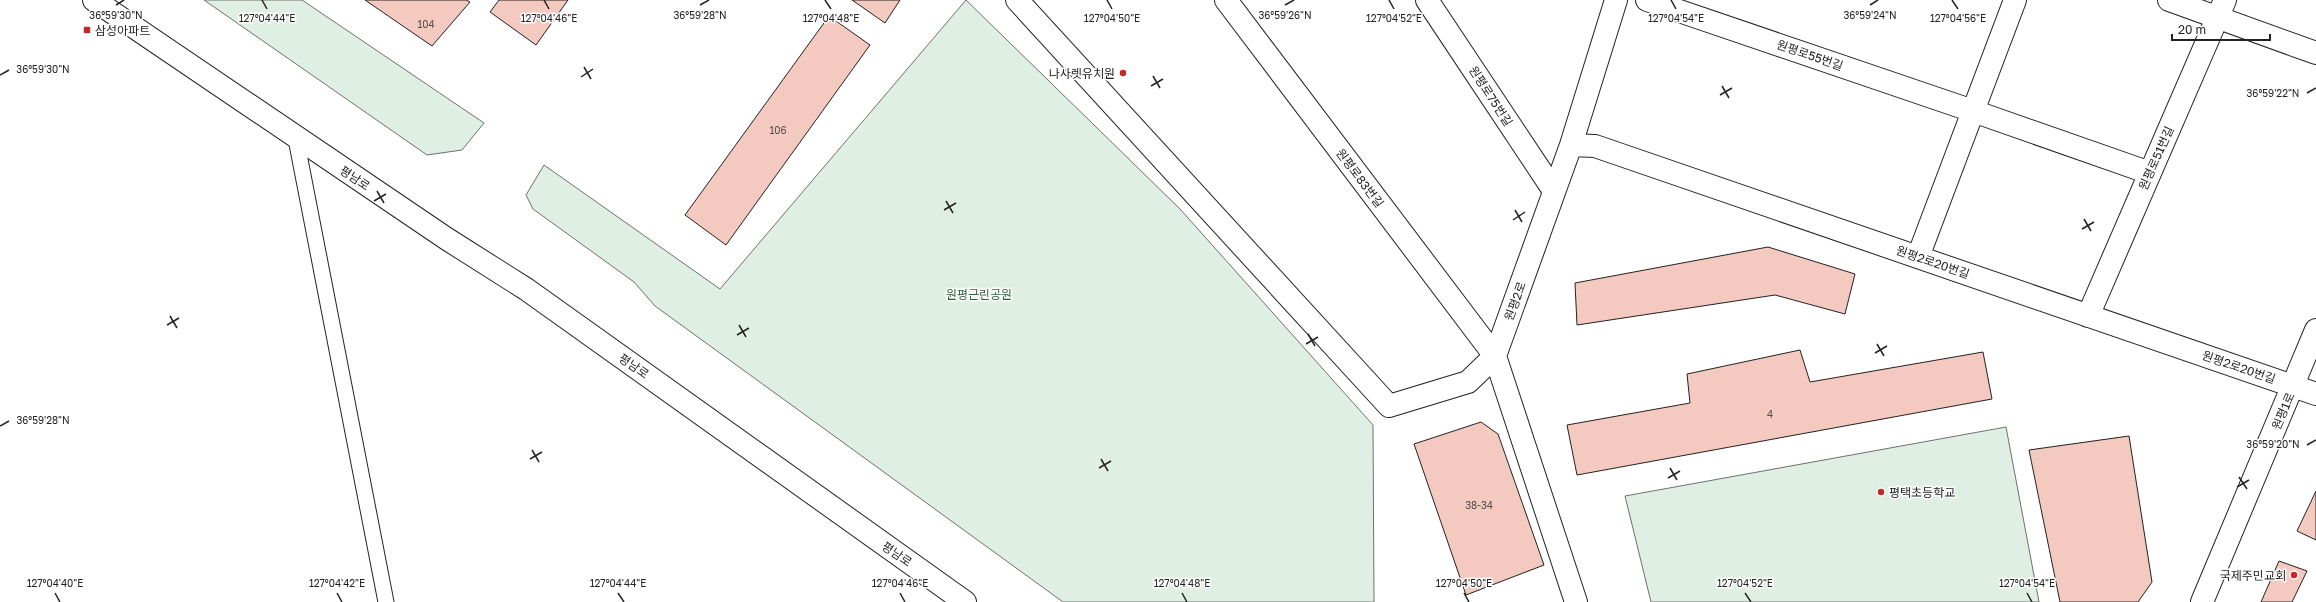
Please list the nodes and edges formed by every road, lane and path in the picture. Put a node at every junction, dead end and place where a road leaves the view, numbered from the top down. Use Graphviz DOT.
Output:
graph roads {
  1 [pos="94,0"];
  2 [pos="1017,0"];
  3 [pos="1226,0"];
  4 [pos="1428,0"];
  5 [pos="1616,0"];
  6 [pos="1647,0"];
  7 [pos="2015,0"];
  8 [pos="2169,0"];
  9 [pos="2221,9"];
  10 [pos="2316,53"];
  11 [pos="1973,111"];
  12 [pos="296,139"];
  13 [pos="1571,145"];
  14 [pos="2150,173"];
  15 [pos="1554,191"];
  16 [pos="1918,257"];
  17 [pos="2088,316"];
  18 [pos="2316,330"];
  19 [pos="1495,356"];
  20 [pos="2293,386"];
  21 [pos="2316,394"];
  22 [pos="386,602"];
  23 [pos="965,602"];
  24 [pos="1576,602"];
  25 [pos="2202,602"];
  1 -- 12 [label="street, 평남로"];
  2 -- 19 [label="street"];
  3 -- 19 [label="street, 원평로83번길"];
  4 -- 15 [label="street, 원평로75번길"];
  5 -- 13 [label="street, 원평2로"];
  6 -- 11 [label="street, 원평로55번길"];
  7 -- 11 [label="street"];
  8 -- 9 [label="street"];
  9 -- 10 [label="street"];
  9 -- 14 [label="street, 원평로51번길"];
  11 -- 14 [label="street, 원평로55번길"];
  11 -- 16 [label="street"];
  12 -- 22 [label="lane"];
  12 -- 23 [label="street, 평남로"];
  13 -- 15 [label="street, 원평2로"];
  13 -- 16 [label="street, 원평2로20번길"];
  14 -- 17 [label="street, 원평로51번길"];
  15 -- 19 [label="street, 원평2로"];
  16 -- 17 [label="street, 원평2로20번길"];
  17 -- 20 [label="street, 원평2로20번길"];
  18 -- 20 [label="street, 원평1로"];
  19 -- 24 [label="street"];
  20 -- 21 [label="street, 원평2로20번길"];
  20 -- 25 [label="street, 원평1로"];
}
